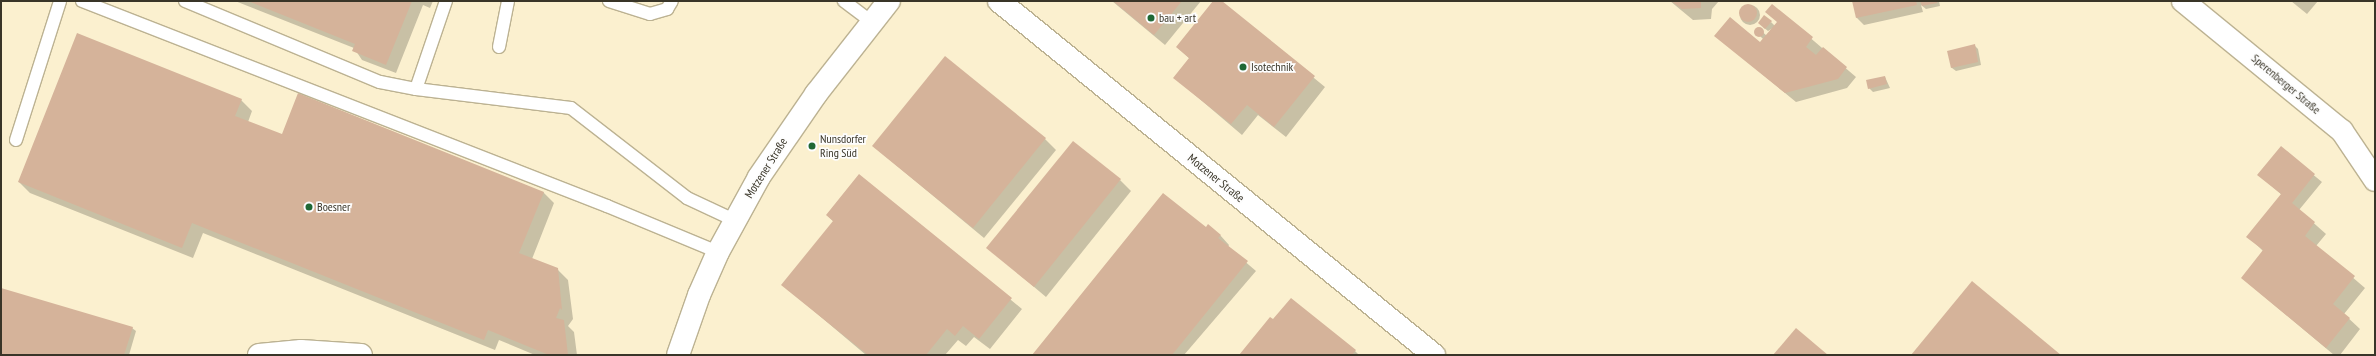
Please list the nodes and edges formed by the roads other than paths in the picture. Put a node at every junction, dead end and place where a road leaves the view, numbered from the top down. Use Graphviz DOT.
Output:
graph roads {
  1 [pos="60,1"];
  2 [pos="82,1"];
  3 [pos="185,1"];
  4 [pos="446,1"];
  5 [pos="508,1"];
  6 [pos="609,1"];
  7 [pos="672,1"];
  8 [pos="844,1"];
  9 [pos="889,1"];
  10 [pos="999,1"];
  11 [pos="2183,1"];
  12 [pos="872,22"];
  13 [pos="499,48"];
  14 [pos="416,89"];
  15 [pos="16,140"];
  16 [pos="2375,180"];
  17 [pos="734,220"];
  18 [pos="718,252"];
  19 [pos="259,355"];
  20 [pos="361,355"];
  21 [pos="678,355"];
  22 [pos="1434,355"];
  1 -- 15 [label="lane"];
  2 -- 18 [label="lane"];
  3 -- 14 [label="lane"];
  4 -- 14 [label="lane"];
  5 -- 13 [label="lane"];
  6 -- 7 [label="lane"];
  8 -- 12 [label="lane"];
  9 -- 12 [label="street, Motzener Straße"];
  10 -- 22 [label="street, Motzener Straße"];
  11 -- 16 [label="street, Sperenberger Straße"];
  12 -- 17 [label="street, Motzener Straße"];
  14 -- 17 [label="lane"];
  17 -- 18 [label="street, Motzener Straße"];
  18 -- 21 [label="street, Motzener Straße"];
  19 -- 20 [label="street"];
}
